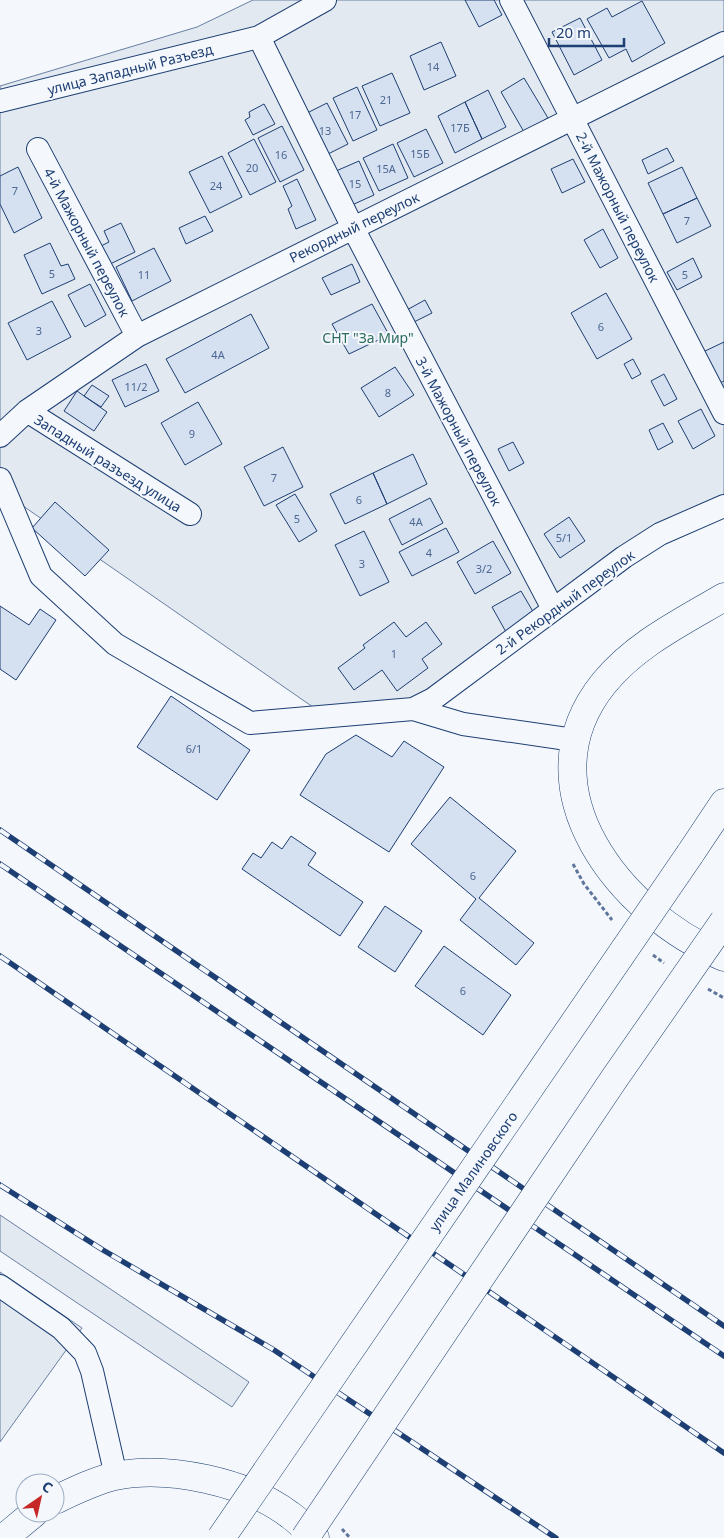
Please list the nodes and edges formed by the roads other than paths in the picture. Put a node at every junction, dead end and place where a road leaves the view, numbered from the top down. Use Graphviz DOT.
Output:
graph roads {
  1 [pos="325,0"];
  2 [pos="511,0"];
  3 [pos="259,38"];
  4 [pos="724,43"];
  5 [pos="0,101"];
  6 [pos="572,119"];
  7 [pos="38,149"];
  8 [pos="353,228"];
  9 [pos="137,336"];
  10 [pos="27,412"];
  11 [pos="724,413"];
  12 [pos="0,436"];
  13 [pos="0,479"];
  14 [pos="724,506"];
  15 [pos="190,514"];
  16 [pos="724,597"];
  17 [pos="553,609"];
  18 [pos="413,709"];
  19 [pos="574,740"];
  20 [pos="724,803"];
  21 [pos="724,921"];
  22 [pos="724,958"];
  23 [pos="0,1286"];
  24 [pos="116,1476"];
  25 [pos="65,1495"];
  26 [pos="22,1523"];
  27 [pos="4,1538"];
  28 [pos="221,1538"];
  29 [pos="304,1538"];
  30 [pos="315,1538"];
  1 -- 3 [label="street, улица Западный Разъезд"];
  2 -- 6 [label="street, 2-й Мажорный переулок"];
  3 -- 5 [label="street, улица Западный Разъезд"];
  3 -- 8 [label="street, 3-й Мажорный переулок"];
  4 -- 6 [label="street, Рекордный переулок"];
  6 -- 8 [label="street, Рекордный переулок"];
  6 -- 11 [label="street, 2-й Мажорный переулок"];
  7 -- 9 [label="street, 4-й Мажорный переулок"];
  8 -- 9 [label="street, Рекордный переулок"];
  8 -- 17 [label="street, 3-й Мажорный переулок"];
  9 -- 10 [label="street, Рекордный переулок"];
  10 -- 12 [label="street, Рекордный переулок"];
  10 -- 15 [label="street, Западный разъезд улица"];
  13 -- 18 [label="street"];
  14 -- 17 [label="street, 2-й Рекордный переулок"];
  16 -- 19 [label="highway"];
  17 -- 18 [label="street, 2-й Рекордный переулок"];
  18 -- 19 [label="street"];
  19 -- 22 [label="highway"];
  20 -- 28 [label="highway, улица Малиновского, bridge"];
  21 -- 29 [label="highway, bridge"];
  23 -- 24 [label="street"];
  24 -- 25 [label="highway"];
  24 -- 30 [label="highway"];
  26 -- 27 [label="highway"];
}
